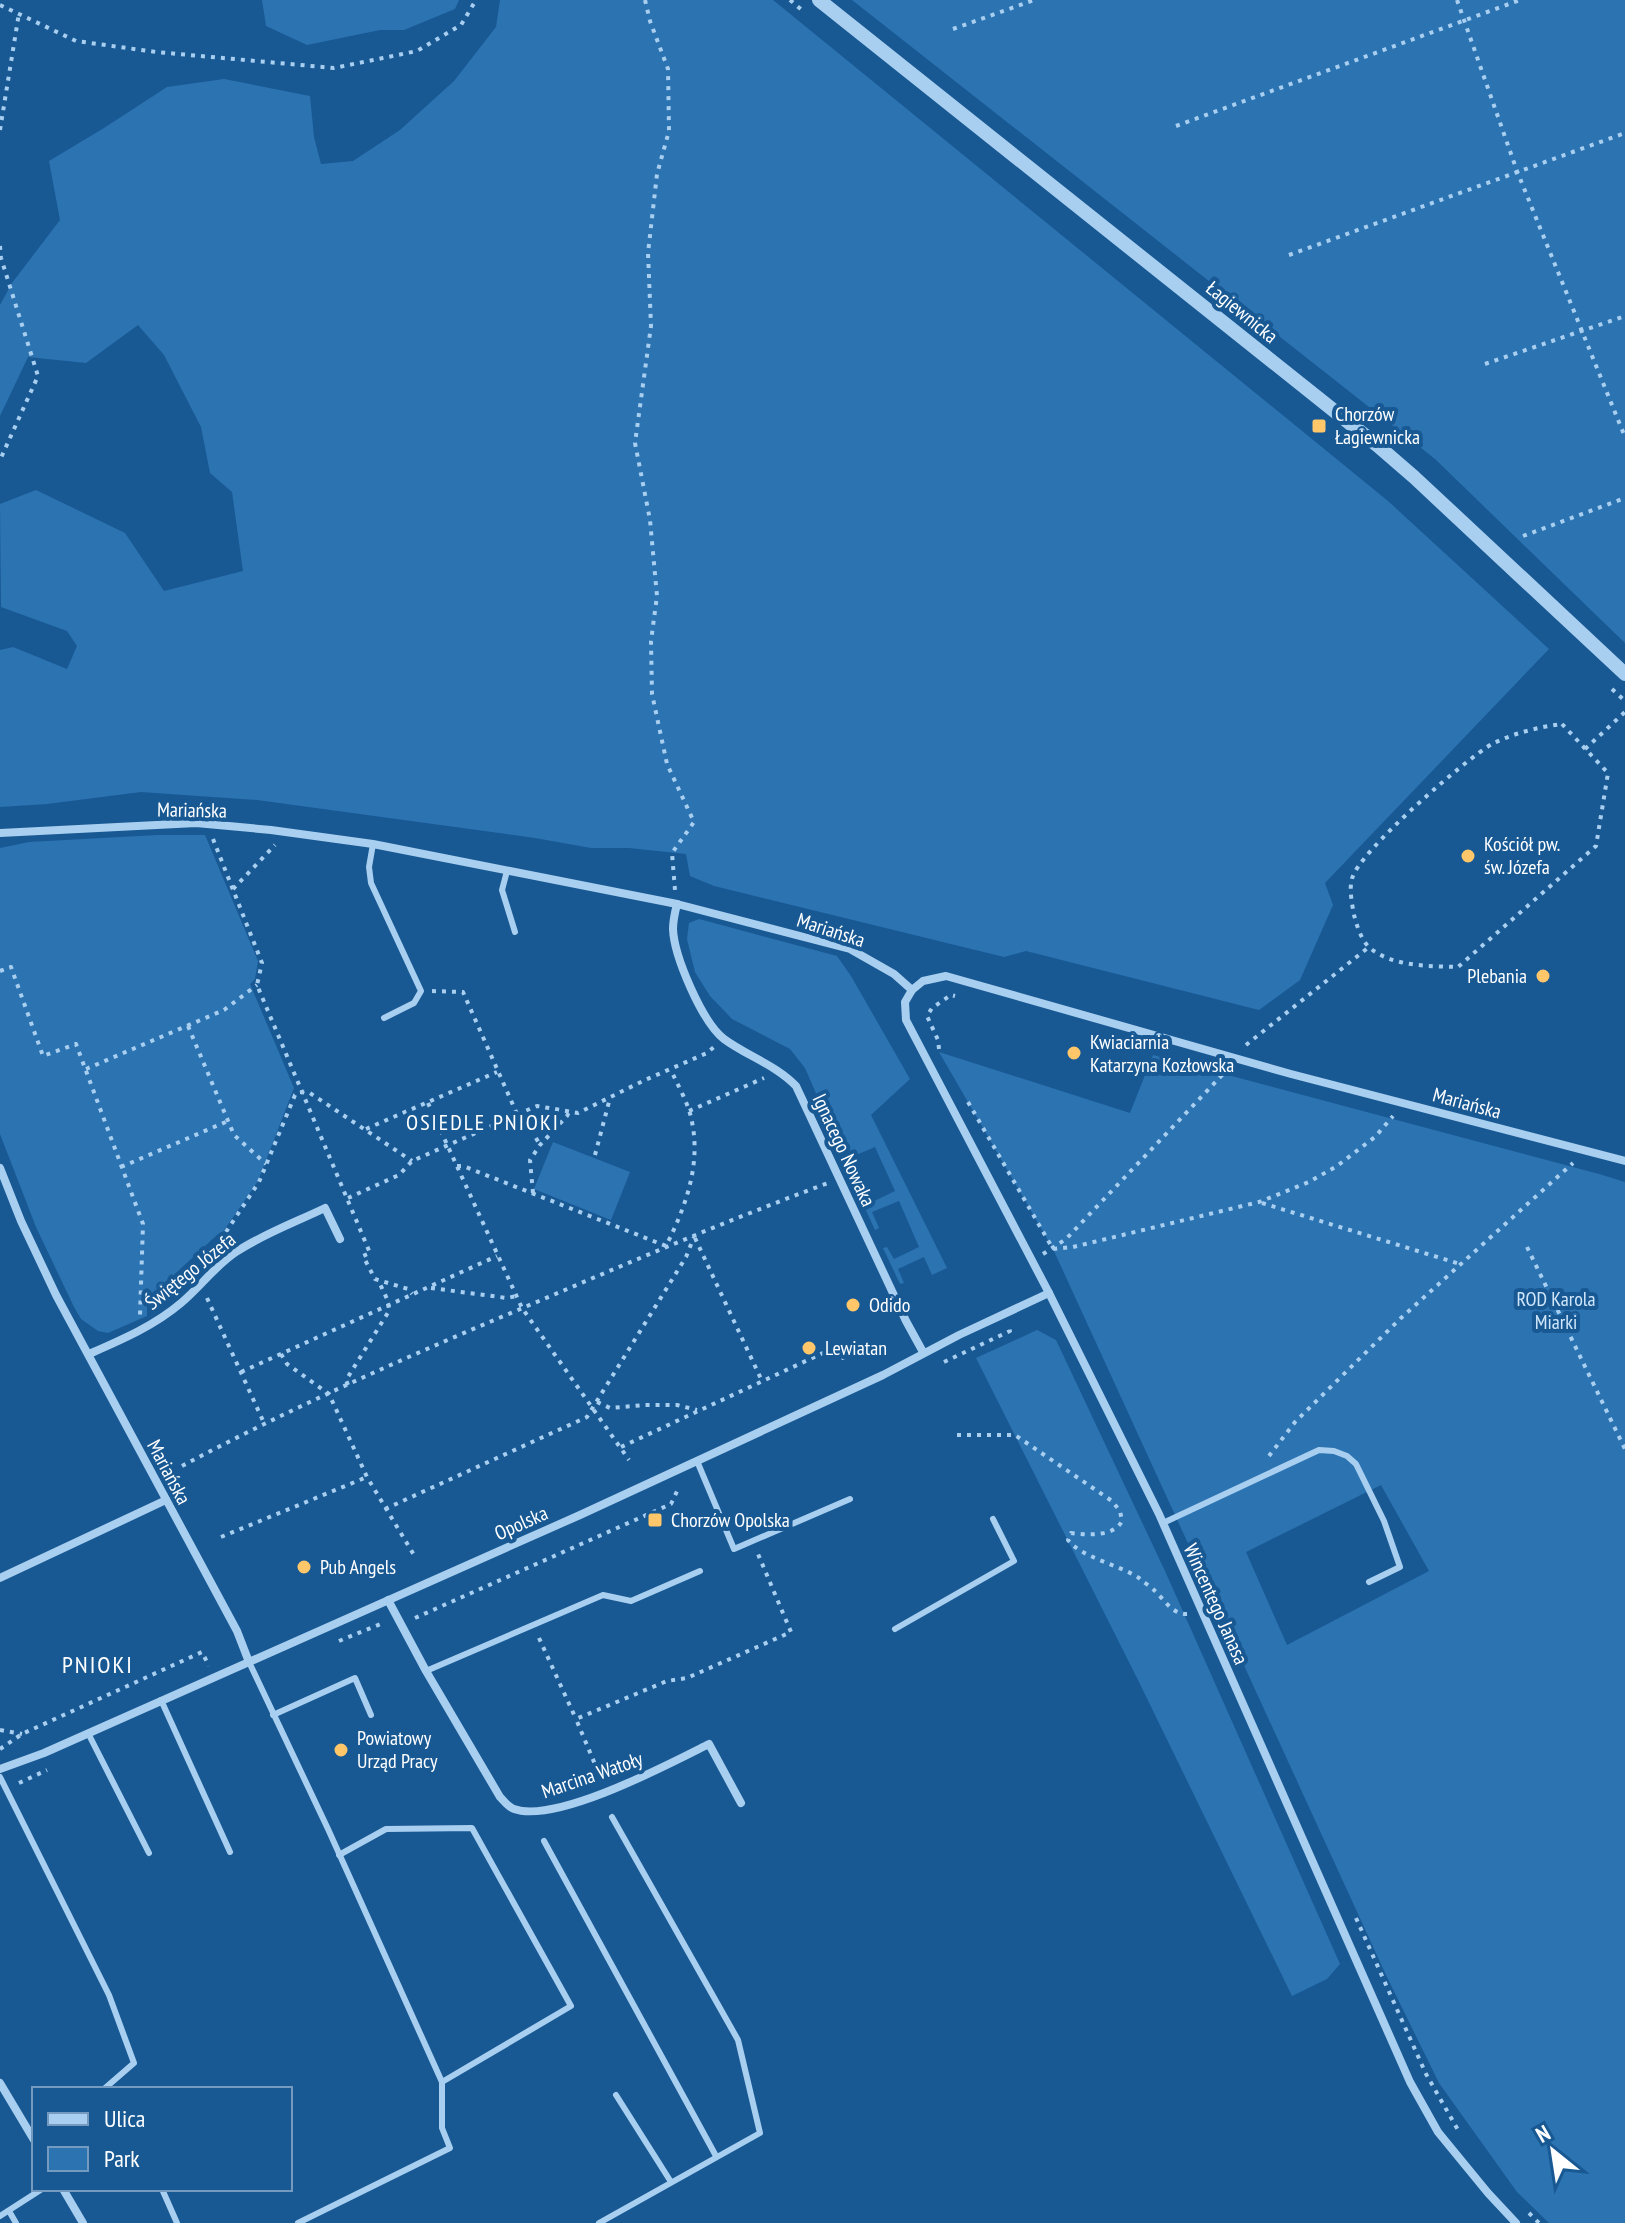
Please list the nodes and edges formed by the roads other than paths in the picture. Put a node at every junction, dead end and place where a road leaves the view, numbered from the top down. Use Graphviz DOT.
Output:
graph roads {
  1 [pos="819,0"];
  2 [pos="1625,674"];
  3 [pos="0,833"];
  4 [pos="373,844"];
  5 [pos="507,871"];
  6 [pos="677,904"];
  7 [pos="515,932"];
  8 [pos="912,990"];
  9 [pos="384,1018"];
  10 [pos="1625,1161"];
  11 [pos="0,1168"];
  12 [pos="340,1239"];
  13 [pos="1049,1293"];
  14 [pos="923,1352"];
  15 [pos="89,1354"];
  16 [pos="697,1461"];
  17 [pos="850,1499"];
  18 [pos="166,1500"];
  19 [pos="993,1519"];
  20 [pos="1163,1523"];
  21 [pos="700,1571"];
  22 [pos="0,1578"];
  23 [pos="1369,1582"];
  24 [pos="388,1600"];
  25 [pos="895,1629"];
  26 [pos="249,1662"];
  27 [pos="426,1671"];
  28 [pos="161,1700"];
  29 [pos="273,1715"];
  30 [pos="371,1715"];
  31 [pos="88,1733"];
  32 [pos="0,1769"];
  33 [pos="0,1777"];
  34 [pos="741,1803"];
  35 [pos="612,1817"];
  36 [pos="544,1841"];
  37 [pos="230,1852"];
  38 [pos="149,1853"];
  39 [pos="339,1855"];
  40 [pos="442,2082"];
  41 [pos="0,2083"];
  42 [pos="106,2087"];
  43 [pos="3,2095"];
  44 [pos="616,2095"];
  45 [pos="32,2137"];
  46 [pos="716,2156"];
  47 [pos="671,2182"];
  48 [pos="39,2191"];
  49 [pos="64,2191"];
  50 [pos="163,2191"];
  51 [pos="9,2211"];
  52 [pos="0,2216"];
  53 [pos="16,2223"];
  54 [pos="83,2223"];
  55 [pos="177,2223"];
  56 [pos="298,2223"];
  57 [pos="599,2223"];
  58 [pos="1516,2223"];
  1 -- 2 [label="street, Łagiewnicka"];
  3 -- 4 [label="street, Mariańska"];
  4 -- 5 [label="street, Mariańska"];
  4 -- 9 [label="lane"];
  5 -- 6 [label="street, Mariańska"];
  5 -- 7 [label="lane"];
  6 -- 8 [label="street, Mariańska"];
  6 -- 14 [label="street, Ignacego Nowaka"];
  8 -- 10 [label="street, Mariańska"];
  8 -- 13 [label="street, Wincentego Janasa"];
  11 -- 15 [label="street, Mariańska"];
  12 -- 15 [label="street, Świętego Józefa"];
  13 -- 14 [label="street, Opolska"];
  13 -- 20 [label="street, Wincentego Janasa"];
  14 -- 16 [label="street, Opolska"];
  15 -- 18 [label="street, Mariańska"];
  16 -- 17 [label="lane"];
  16 -- 24 [label="street, Opolska"];
  18 -- 22 [label="street"];
  18 -- 26 [label="street, Mariańska"];
  19 -- 25 [label="lane"];
  20 -- 23 [label="lane"];
  20 -- 58 [label="street, Wincentego Janasa"];
  21 -- 27 [label="lane"];
  24 -- 26 [label="street, Opolska"];
  24 -- 27 [label="street, Marcina Watoły"];
  26 -- 28 [label="street, Opolska"];
  26 -- 29 [label="lane"];
  27 -- 34 [label="street, Marcina Watoły"];
  28 -- 31 [label="street, Opolska"];
  28 -- 37 [label="lane"];
  29 -- 30 [label="lane"];
  29 -- 39 [label="lane"];
  31 -- 32 [label="street, Opolska"];
  31 -- 38 [label="lane"];
  33 -- 42 [label="lane"];
  35 -- 46 [label="lane"];
  36 -- 46 [label="lane"];
  39 -- 40 [label="lane"];
  39 -- 40 [label="lane"];
  40 -- 56 [label="lane"];
  41 -- 43 [label="street"];
  43 -- 45 [label="street"];
  44 -- 47 [label="lane"];
  46 -- 47 [label="lane"];
  47 -- 57 [label="lane"];
  48 -- 51 [label="lane"];
  49 -- 54 [label="street"];
  50 -- 55 [label="lane"];
  51 -- 52 [label="lane"];
  51 -- 53 [label="lane"];
}
